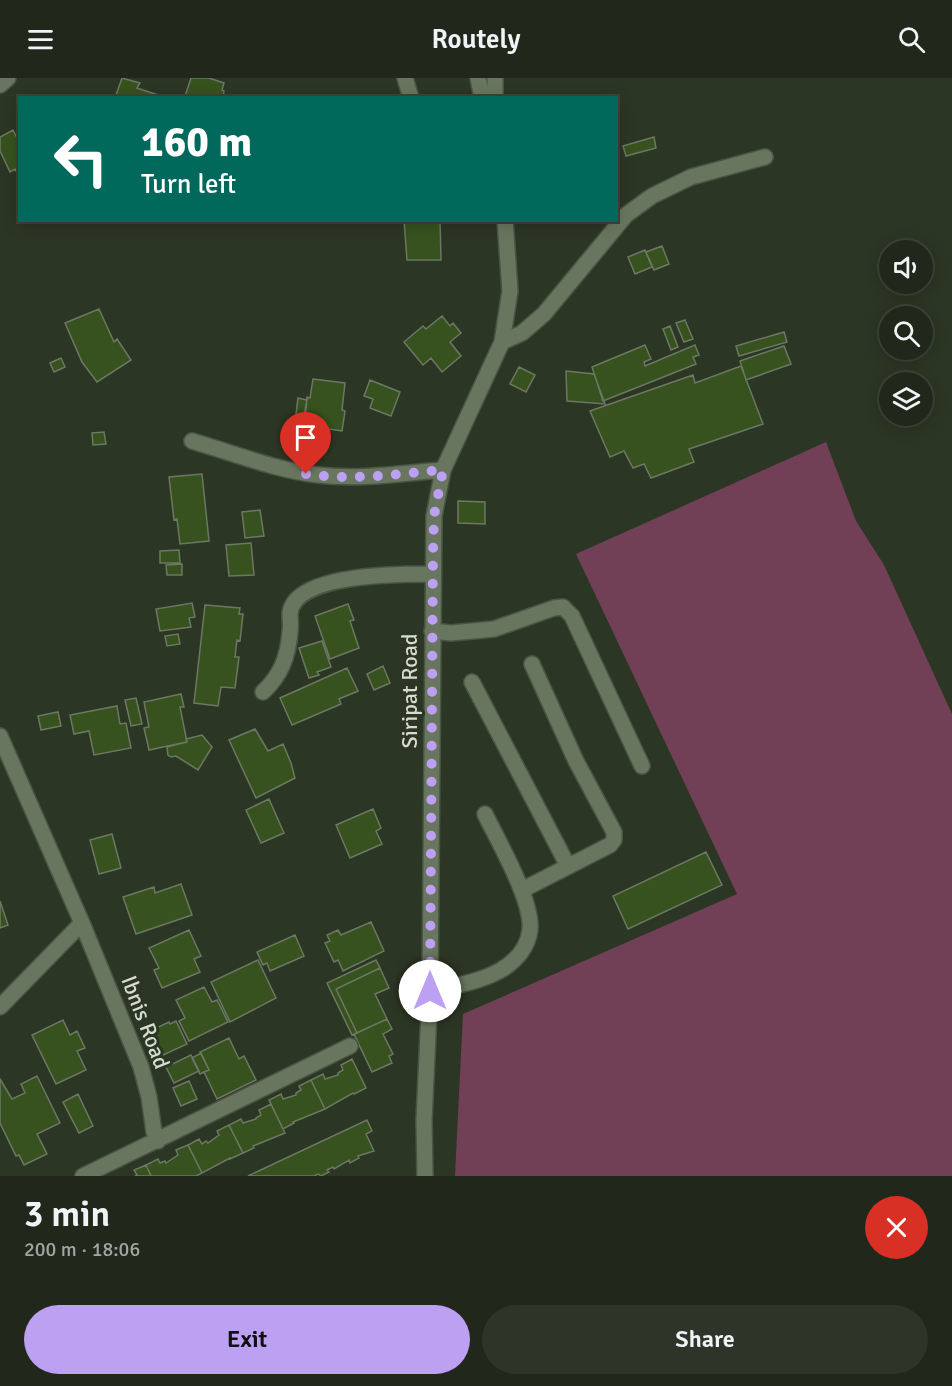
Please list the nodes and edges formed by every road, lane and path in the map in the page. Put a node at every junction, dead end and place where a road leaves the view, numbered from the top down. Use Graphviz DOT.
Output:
graph roads {
  1 [pos="8,78"];
  2 [pos="405,78"];
  3 [pos="477,78"];
  4 [pos="495,78"];
  5 [pos="0,85"];
  6 [pos="410,96"];
  7 [pos="482,96"];
  8 [pos="495,96"];
  9 [pos="765,157"];
  10 [pos="504,222"];
  11 [pos="502,342"];
  12 [pos="192,441"];
  13 [pos="443,470"];
  14 [pos="432,574"];
  15 [pos="432,631"];
  16 [pos="532,664"];
  17 [pos="472,682"];
  18 [pos="263,692"];
  19 [pos="0,736"];
  20 [pos="642,766"];
  21 [pos="485,814"];
  22 [pos="568,866"];
  23 [pos="522,890"];
  24 [pos="82,923"];
  25 [pos="430,991"];
  26 [pos="0,1007"];
  27 [pos="350,1046"];
  28 [pos="158,1141"];
  29 [pos="83,1176"];
  30 [pos="419,1176"];
  31 [pos="425,1176"];
  1 -- 5 [label="street"];
  2 -- 6 [label="street"];
  3 -- 7 [label="street"];
  4 -- 8 [label="street"];
  9 -- 11 [label="street"];
  10 -- 11 [label="street, Siripat Road"];
  11 -- 13 [label="street, Siripat Road"];
  12 -- 13 [label="street"];
  13 -- 14 [label="street, Siripat Road"];
  14 -- 15 [label="street, Siripat Road"];
  14 -- 18 [label="street"];
  15 -- 20 [label="street"];
  15 -- 25 [label="street, Siripat Road"];
  16 -- 22 [label="street"];
  17 -- 22 [label="street"];
  19 -- 24 [label="street, Ibnis Road"];
  21 -- 23 [label="street"];
  22 -- 23 [label="street"];
  23 -- 25 [label="street"];
  24 -- 26 [label="street"];
  24 -- 28 [label="street, Ibnis Road"];
  25 -- 31 [label="street, Siripat Road"];
  27 -- 28 [label="street"];
  28 -- 29 [label="street"];
  30 -- 31 [label="street"];
}
